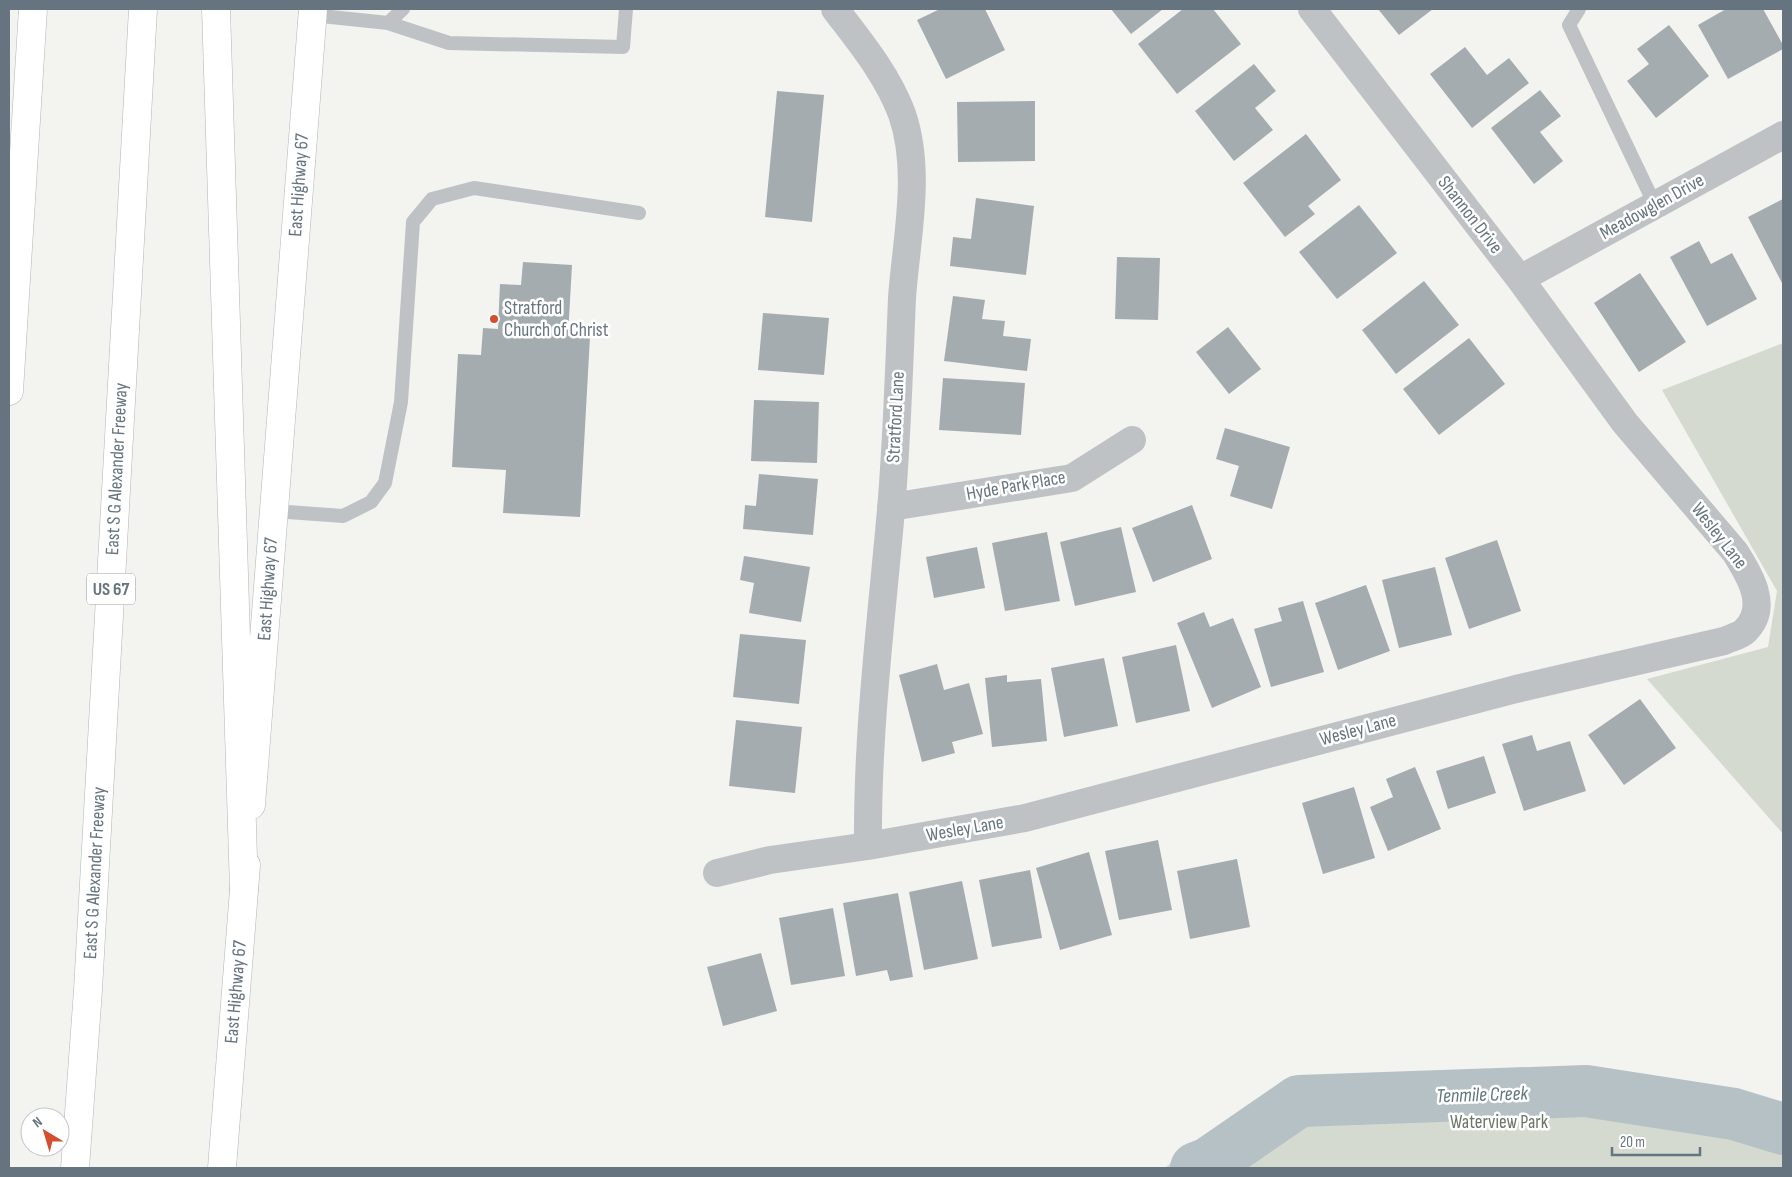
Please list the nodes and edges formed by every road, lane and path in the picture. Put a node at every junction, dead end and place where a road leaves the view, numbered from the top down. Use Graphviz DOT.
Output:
graph roads {
  1 [pos="33,9"];
  2 [pos="143,9"];
  3 [pos="216,9"];
  4 [pos="403,9"];
  5 [pos="626,9"];
  6 [pos="835,9"];
  7 [pos="1312,9"];
  8 [pos="1579,9"];
  9 [pos="313,12"];
  10 [pos="388,23"];
  11 [pos="1783,136"];
  12 [pos="1655,205"];
  13 [pos="639,213"];
  14 [pos="1520,279"];
  15 [pos="9,391"];
  16 [pos="1625,423"];
  17 [pos="1132,440"];
  18 [pos="891,507"];
  19 [pos="274,511"];
  20 [pos="868,846"];
  21 [pos="717,873"];
  22 [pos="244,889"];
  23 [pos="75,1168"];
  24 [pos="222,1168"];
  1 -- 15 [label="main road"];
  2 -- 23 [label="main road, East S G Alexander Freeway / US 67"];
  3 -- 22 [label="main road"];
  4 -- 10 [label="lane"];
  5 -- 10 [label="lane"];
  6 -- 18 [label="street, Stratford Lane"];
  7 -- 14 [label="street, Shannon Drive"];
  8 -- 12 [label="lane"];
  9 -- 10 [label="lane"];
  9 -- 19 [label="main road, East Highway 67"];
  11 -- 12 [label="street, Meadowglen Drive"];
  12 -- 14 [label="street, Meadowglen Drive"];
  13 -- 19 [label="lane"];
  14 -- 16 [label="street, Shannon Drive"];
  16 -- 20 [label="street, Wesley Lane"];
  17 -- 18 [label="street, Hyde Park Place"];
  18 -- 20 [label="street, Stratford Lane"];
  19 -- 22 [label="main road, East Highway 67"];
  20 -- 21 [label="street, Wesley Lane"];
  22 -- 24 [label="main road, East Highway 67"];
}
